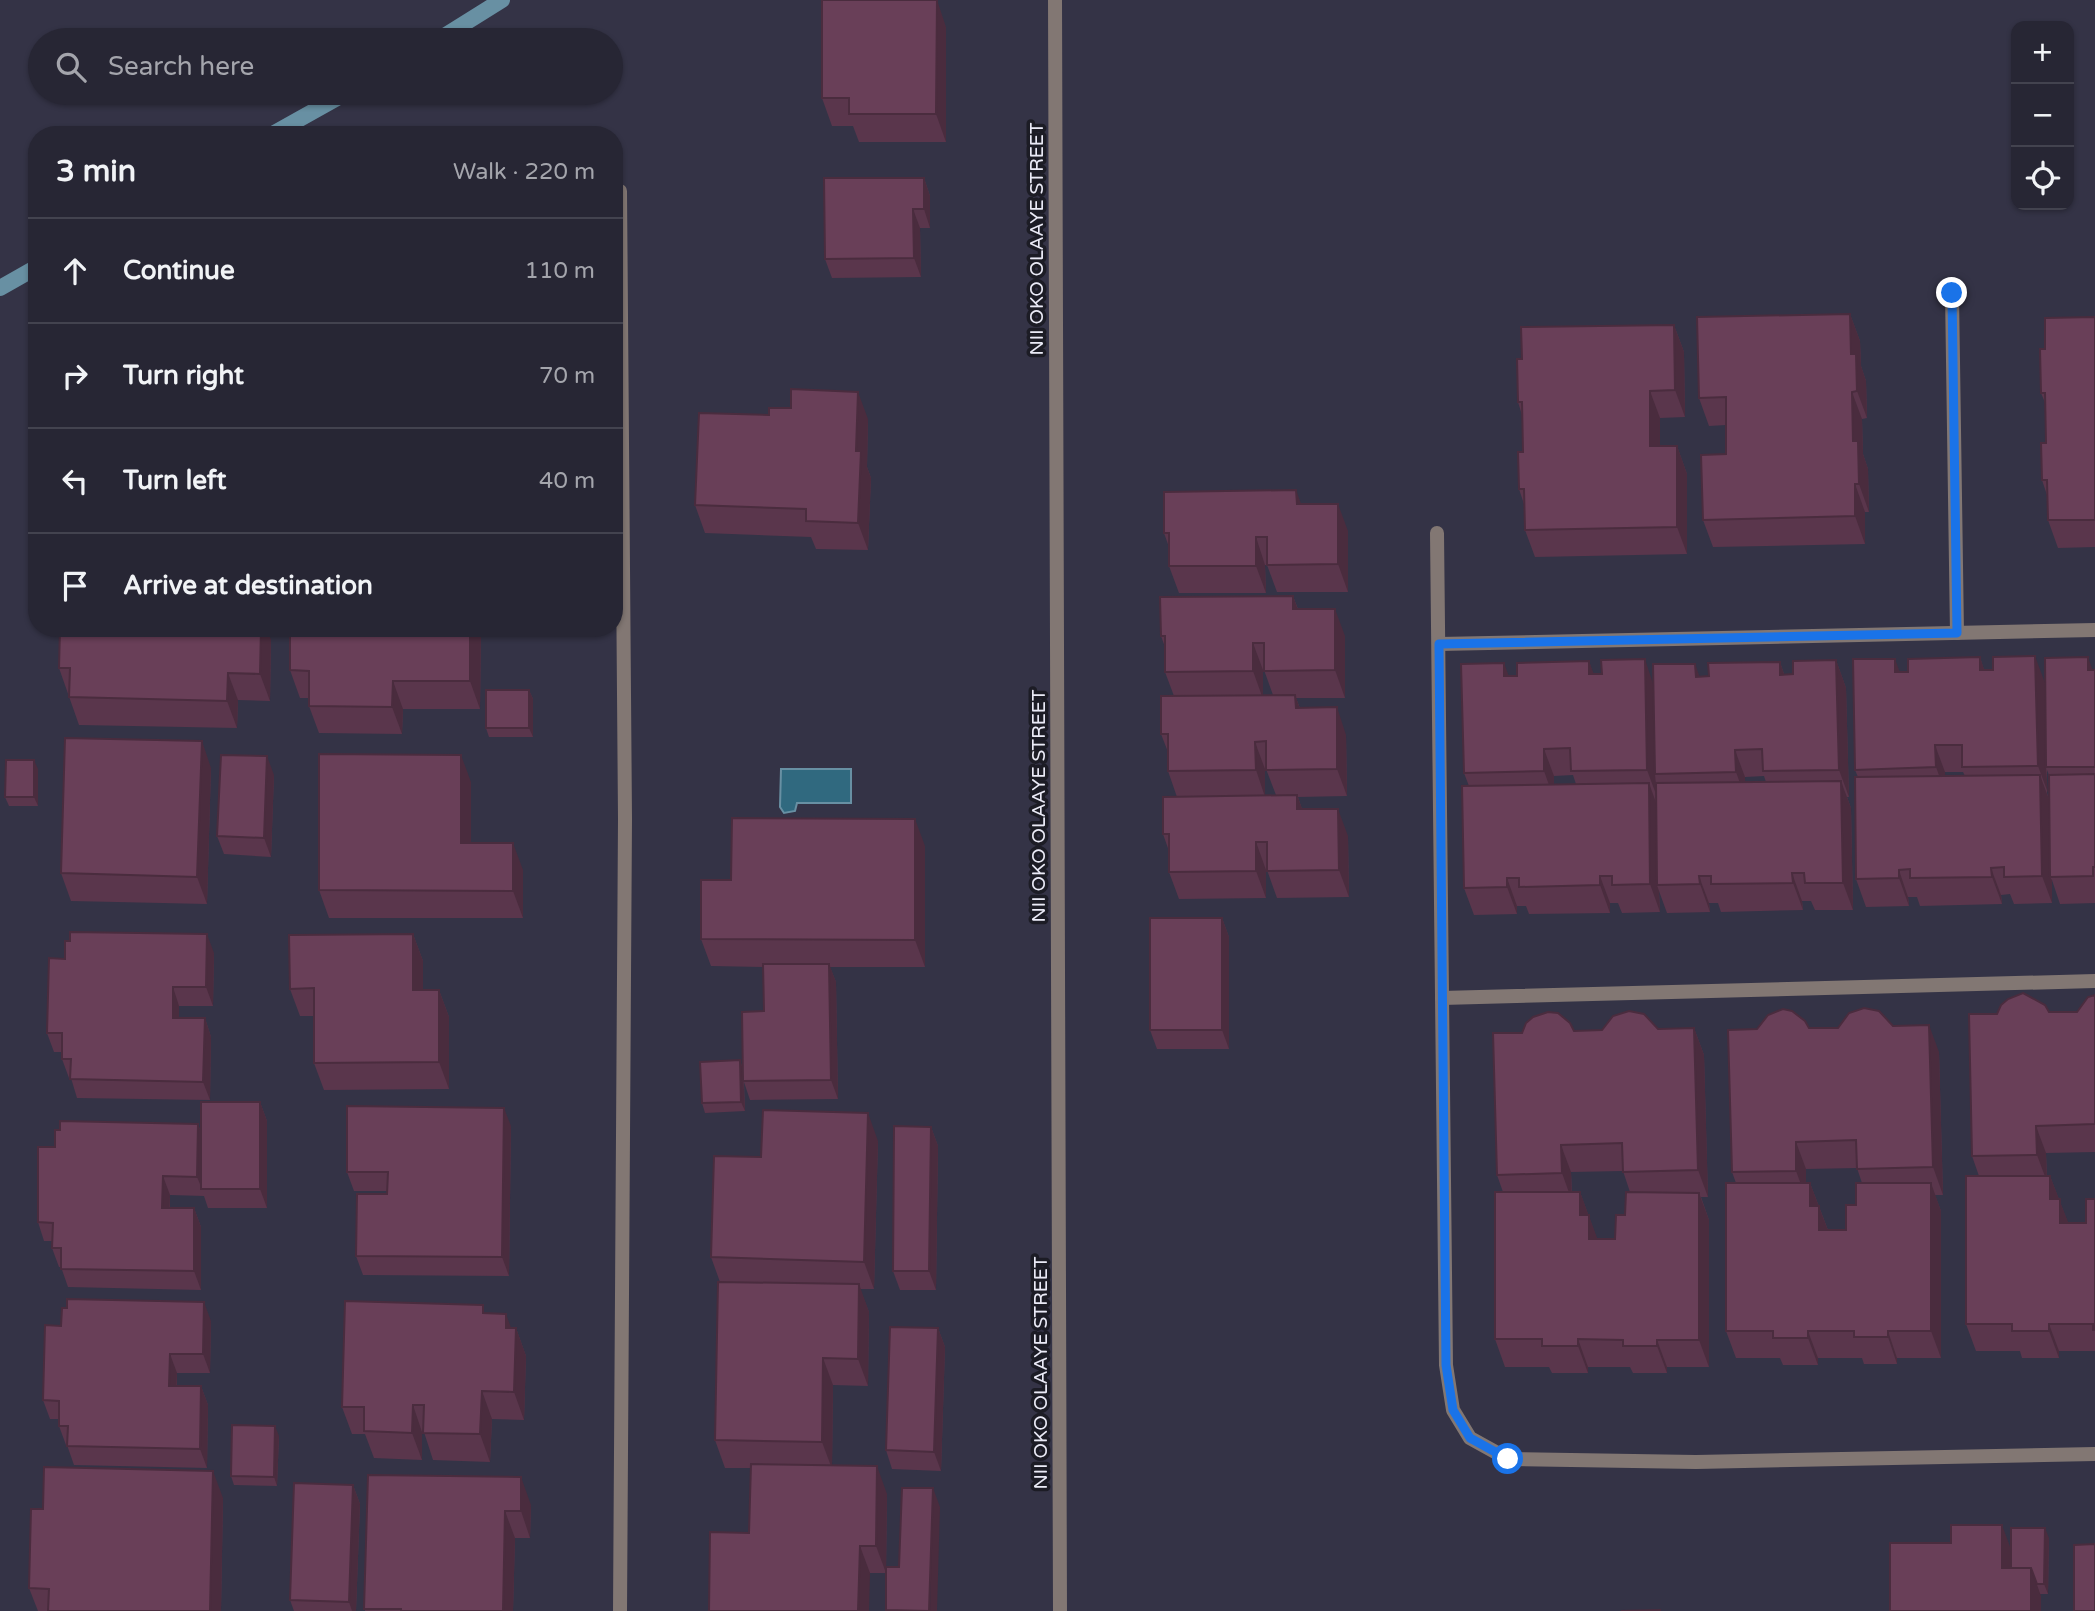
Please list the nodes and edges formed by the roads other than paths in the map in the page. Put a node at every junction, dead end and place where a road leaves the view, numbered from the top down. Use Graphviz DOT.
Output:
graph roads {
  1 [pos="1055,0"];
  2 [pos="1952,293"];
  3 [pos="1437,533"];
  4 [pos="623,576"];
  5 [pos="2095,630"];
  6 [pos="1957,633"];
  7 [pos="1439,644"];
  8 [pos="2095,981"];
  9 [pos="1442,998"];
  10 [pos="2095,1454"];
  11 [pos="620,1611"];
  12 [pos="1060,1611"];
  1 -- 12 [label="street, NII OKO OLAAYE STREET"];
  2 -- 6 [label="street"];
  3 -- 7 [label="street"];
  4 -- 11 [label="street"];
  5 -- 6 [label="street"];
  6 -- 7 [label="street"];
  7 -- 9 [label="street"];
  8 -- 9 [label="street"];
  9 -- 10 [label="street"];
}
